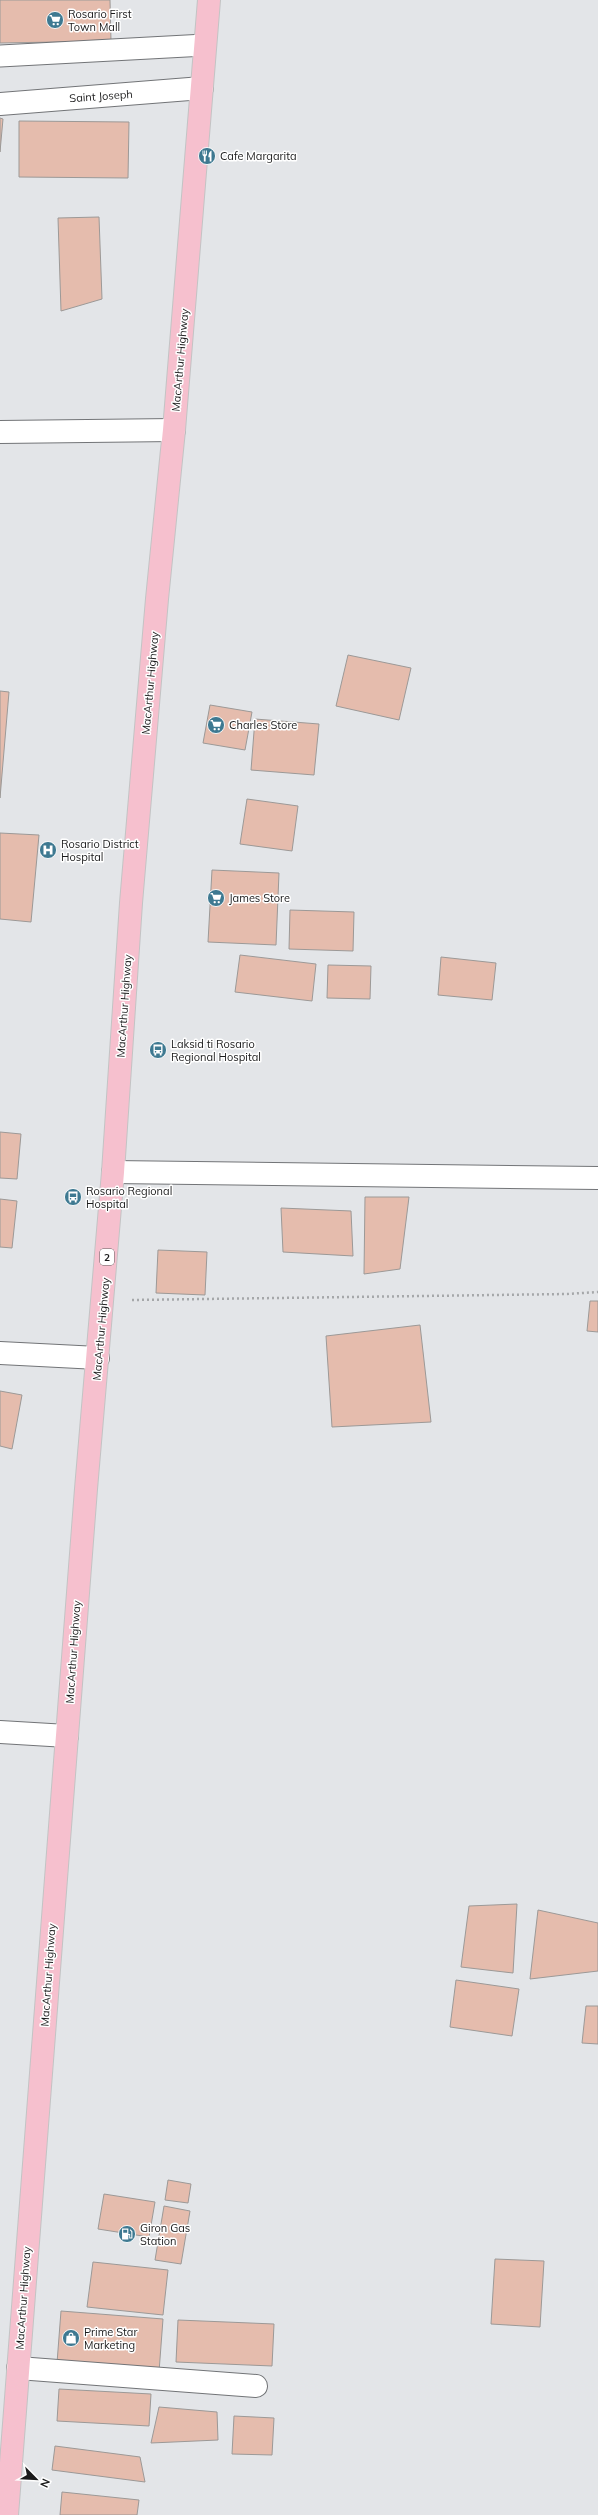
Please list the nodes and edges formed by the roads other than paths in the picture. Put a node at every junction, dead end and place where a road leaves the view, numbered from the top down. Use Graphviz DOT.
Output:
graph roads {
  1 [pos="209,0"];
  2 [pos="205,45"];
  3 [pos="0,56"];
  4 [pos="202,88"];
  5 [pos="0,104"];
  6 [pos="174,430"];
  7 [pos="0,432"];
  8 [pos="113,1172"];
  9 [pos="598,1178"];
  10 [pos="0,1353"];
  11 [pos="98,1358"];
  12 [pos="0,1732"];
  13 [pos="67,1736"];
  14 [pos="18,2368"];
  15 [pos="256,2386"];
  16 [pos="5,2476"];
  17 [pos="7,2515"];
  1 -- 2 [label="highway, MacArthur Highway / 2"];
  2 -- 3 [label="lane"];
  2 -- 4 [label="highway, MacArthur Highway / 2"];
  4 -- 5 [label="street, Saint Joseph"];
  4 -- 6 [label="highway, MacArthur Highway / 2"];
  6 -- 7 [label="street"];
  6 -- 8 [label="highway, MacArthur Highway / 2"];
  8 -- 9 [label="street"];
  8 -- 11 [label="highway, MacArthur Highway / 2"];
  10 -- 11 [label="street"];
  11 -- 13 [label="highway, MacArthur Highway / 2"];
  12 -- 13 [label="street"];
  13 -- 14 [label="highway, MacArthur Highway / 2"];
  14 -- 15 [label="street"];
  14 -- 16 [label="highway, MacArthur Highway / 2"];
  16 -- 17 [label="highway, MacArthur Highway / 2"];
}
